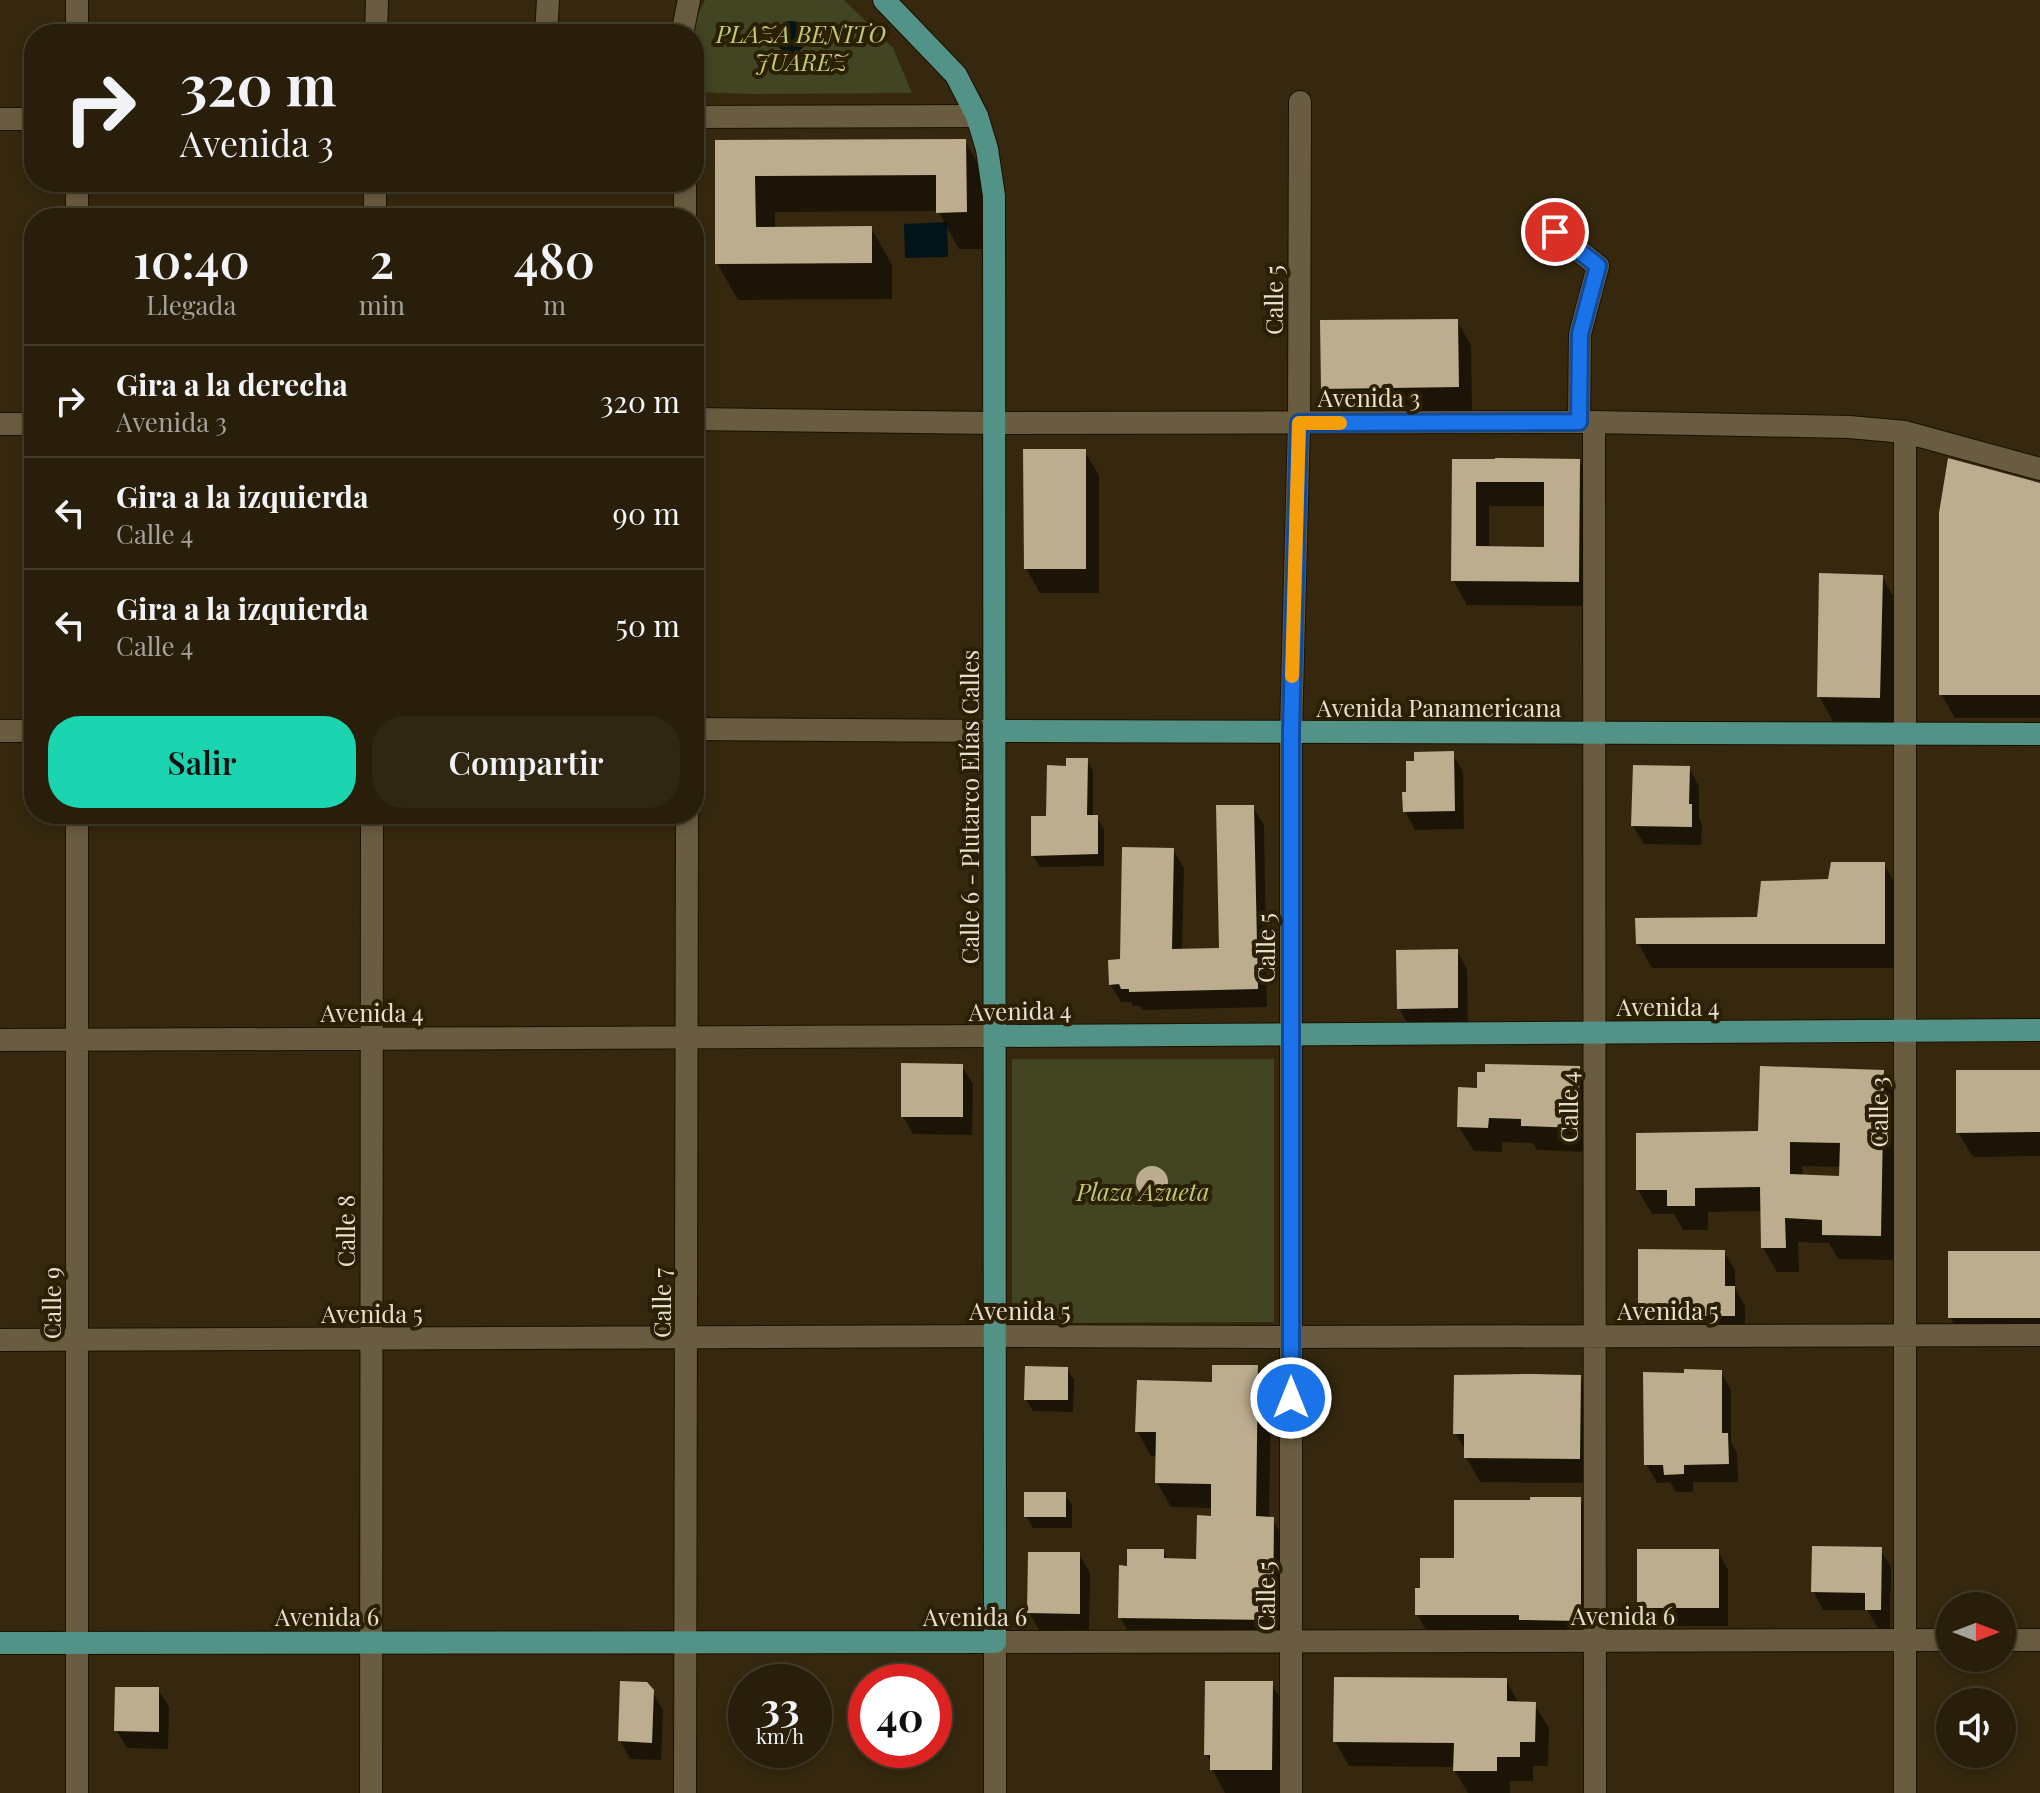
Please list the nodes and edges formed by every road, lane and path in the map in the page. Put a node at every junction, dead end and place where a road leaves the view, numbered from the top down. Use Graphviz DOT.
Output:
graph roads {
  1 [pos="77,0"];
  2 [pos="377,0"];
  3 [pos="548,0"];
  4 [pos="689,0"];
  5 [pos="884,0"];
  6 [pos="77,24"];
  7 [pos="376,24"];
  8 [pos="547,24"];
  9 [pos="684,24"];
  10 [pos="1300,102"];
  11 [pos="977,116"];
  12 [pos="704,117"];
  13 [pos="0,119"];
  14 [pos="24,119"];
  15 [pos="1555,232"];
  16 [pos="704,419"];
  17 [pos="1586,422"];
  18 [pos="993,423"];
  19 [pos="1299,423"];
  20 [pos="0,424"];
  21 [pos="24,424"];
  22 [pos="1905,432"];
  23 [pos="2040,469"];
  24 [pos="704,729"];
  25 [pos="0,731"];
  26 [pos="24,731"];
  27 [pos="994,731"];
  28 [pos="1291,733"];
  29 [pos="1594,733"];
  30 [pos="1904,734"];
  31 [pos="2040,734"];
  32 [pos="77,824"];
  33 [pos="372,824"];
  34 [pos="687,824"];
  35 [pos="2040,1030"];
  36 [pos="1904,1031"];
  37 [pos="1594,1032"];
  38 [pos="1291,1034"];
  39 [pos="996,1036"];
  40 [pos="372,1038"];
  41 [pos="77,1039"];
  42 [pos="687,1039"];
  43 [pos="0,1040"];
  44 [pos="2040,1335"];
  45 [pos="995,1336"];
  46 [pos="1904,1336"];
  47 [pos="687,1337"];
  48 [pos="1291,1337"];
  49 [pos="1594,1337"];
  50 [pos="371,1339"];
  51 [pos="0,1340"];
  52 [pos="77,1340"];
  53 [pos="1905,1640"];
  54 [pos="1936,1640"];
  55 [pos="2016,1640"];
  56 [pos="2040,1640"];
  57 [pos="1291,1641"];
  58 [pos="1594,1641"];
  59 [pos="371,1642"];
  60 [pos="686,1642"];
  61 [pos="995,1642"];
  62 [pos="0,1643"];
  63 [pos="77,1643"];
  64 [pos="77,1793"];
  65 [pos="371,1793"];
  66 [pos="685,1793"];
  67 [pos="995,1793"];
  68 [pos="1291,1793"];
  69 [pos="1595,1793"];
  70 [pos="1905,1793"];
  1 -- 6 [label="street"];
  2 -- 7 [label="street"];
  3 -- 8 [label="street"];
  4 -- 9 [label="street"];
  5 -- 11 [label="main road, Calle 6 - Plutarco Elías Calles"];
  10 -- 19 [label="street, Calle 5"];
  11 -- 12 [label="street"];
  11 -- 18 [label="main road, Calle 6 - Plutarco Elías Calles"];
  13 -- 14 [label="street"];
  15 -- 17 [label="street, Calle 4"];
  16 -- 18 [label="street, Avenida 3"];
  17 -- 19 [label="street, Avenida 3"];
  17 -- 22 [label="street, Avenida 3"];
  17 -- 29 [label="street, Calle 4"];
  18 -- 19 [label="street, Avenida 3"];
  18 -- 27 [label="main road, Calle 6 - Plutarco Elías Calles"];
  19 -- 28 [label="street, Calle 5"];
  20 -- 21 [label="street"];
  22 -- 23 [label="street, Avenida 3"];
  22 -- 30 [label="street, Calle 3"];
  24 -- 27 [label="street, Avenida Panamericana"];
  25 -- 26 [label="street"];
  27 -- 28 [label="main road, Avenida Panamericana"];
  27 -- 39 [label="main road, Calle 6 - Plutarco Elías Calles"];
  28 -- 29 [label="main road, Avenida Panamericana"];
  28 -- 38 [label="street, Calle 5"];
  29 -- 30 [label="main road, Avenida Panamericana"];
  29 -- 37 [label="street, Calle 4"];
  30 -- 31 [label="main road, Avenida Panamericana"];
  30 -- 36 [label="street, Calle 3"];
  32 -- 41 [label="street, Calle 9"];
  33 -- 40 [label="street, Calle 8"];
  34 -- 42 [label="street, Calle 7"];
  35 -- 36 [label="main road, Avenida 4"];
  36 -- 37 [label="main road, Avenida 4"];
  36 -- 46 [label="street, Calle 3"];
  37 -- 38 [label="main road, Avenida 4"];
  37 -- 49 [label="street, Calle 4"];
  38 -- 39 [label="main road, Avenida 4"];
  38 -- 48 [label="street, Calle 5"];
  39 -- 42 [label="street, Avenida 4"];
  39 -- 45 [label="main road, Calle 6 - Plutarco Elías Calles"];
  40 -- 41 [label="street, Avenida 4"];
  40 -- 42 [label="street, Avenida 4"];
  40 -- 50 [label="street, Calle 8"];
  41 -- 43 [label="street, Avenida 4"];
  41 -- 52 [label="street, Calle 9"];
  42 -- 47 [label="street, Calle 7"];
  44 -- 46 [label="street, Avenida 5"];
  45 -- 47 [label="street, Avenida 5"];
  45 -- 48 [label="street, Avenida 5"];
  45 -- 61 [label="main road, Calle 6 - Plutarco Elías Calles"];
  46 -- 49 [label="street, Avenida 5"];
  46 -- 53 [label="street, Calle 3"];
  47 -- 50 [label="street, Avenida 5"];
  47 -- 60 [label="street, Calle 7"];
  48 -- 49 [label="street, Avenida 5"];
  48 -- 57 [label="street, Calle 5"];
  49 -- 58 [label="street, Calle 4"];
  50 -- 52 [label="street, Avenida 5"];
  50 -- 59 [label="street, Calle 8"];
  51 -- 52 [label="street, Avenida 5"];
  52 -- 63 [label="street, Calle 9"];
  53 -- 54 [label="street, Avenida 6"];
  53 -- 58 [label="street, Avenida 6"];
  53 -- 70 [label="street, Calle 3"];
  55 -- 56 [label="street"];
  57 -- 58 [label="street, Avenida 6"];
  57 -- 61 [label="street, Avenida 6"];
  57 -- 68 [label="street, Calle 5"];
  58 -- 69 [label="street, Calle 4"];
  59 -- 60 [label="main road, Avenida 6"];
  59 -- 63 [label="main road, Avenida 6"];
  59 -- 65 [label="street, Calle 8"];
  60 -- 61 [label="main road, Avenida 6"];
  60 -- 66 [label="street, Calle 7"];
  61 -- 67 [label="street, Calle 6 - Plutarco Elías Calles"];
  62 -- 63 [label="main road, Avenida 6"];
  63 -- 64 [label="street, Calle 9"];
}
